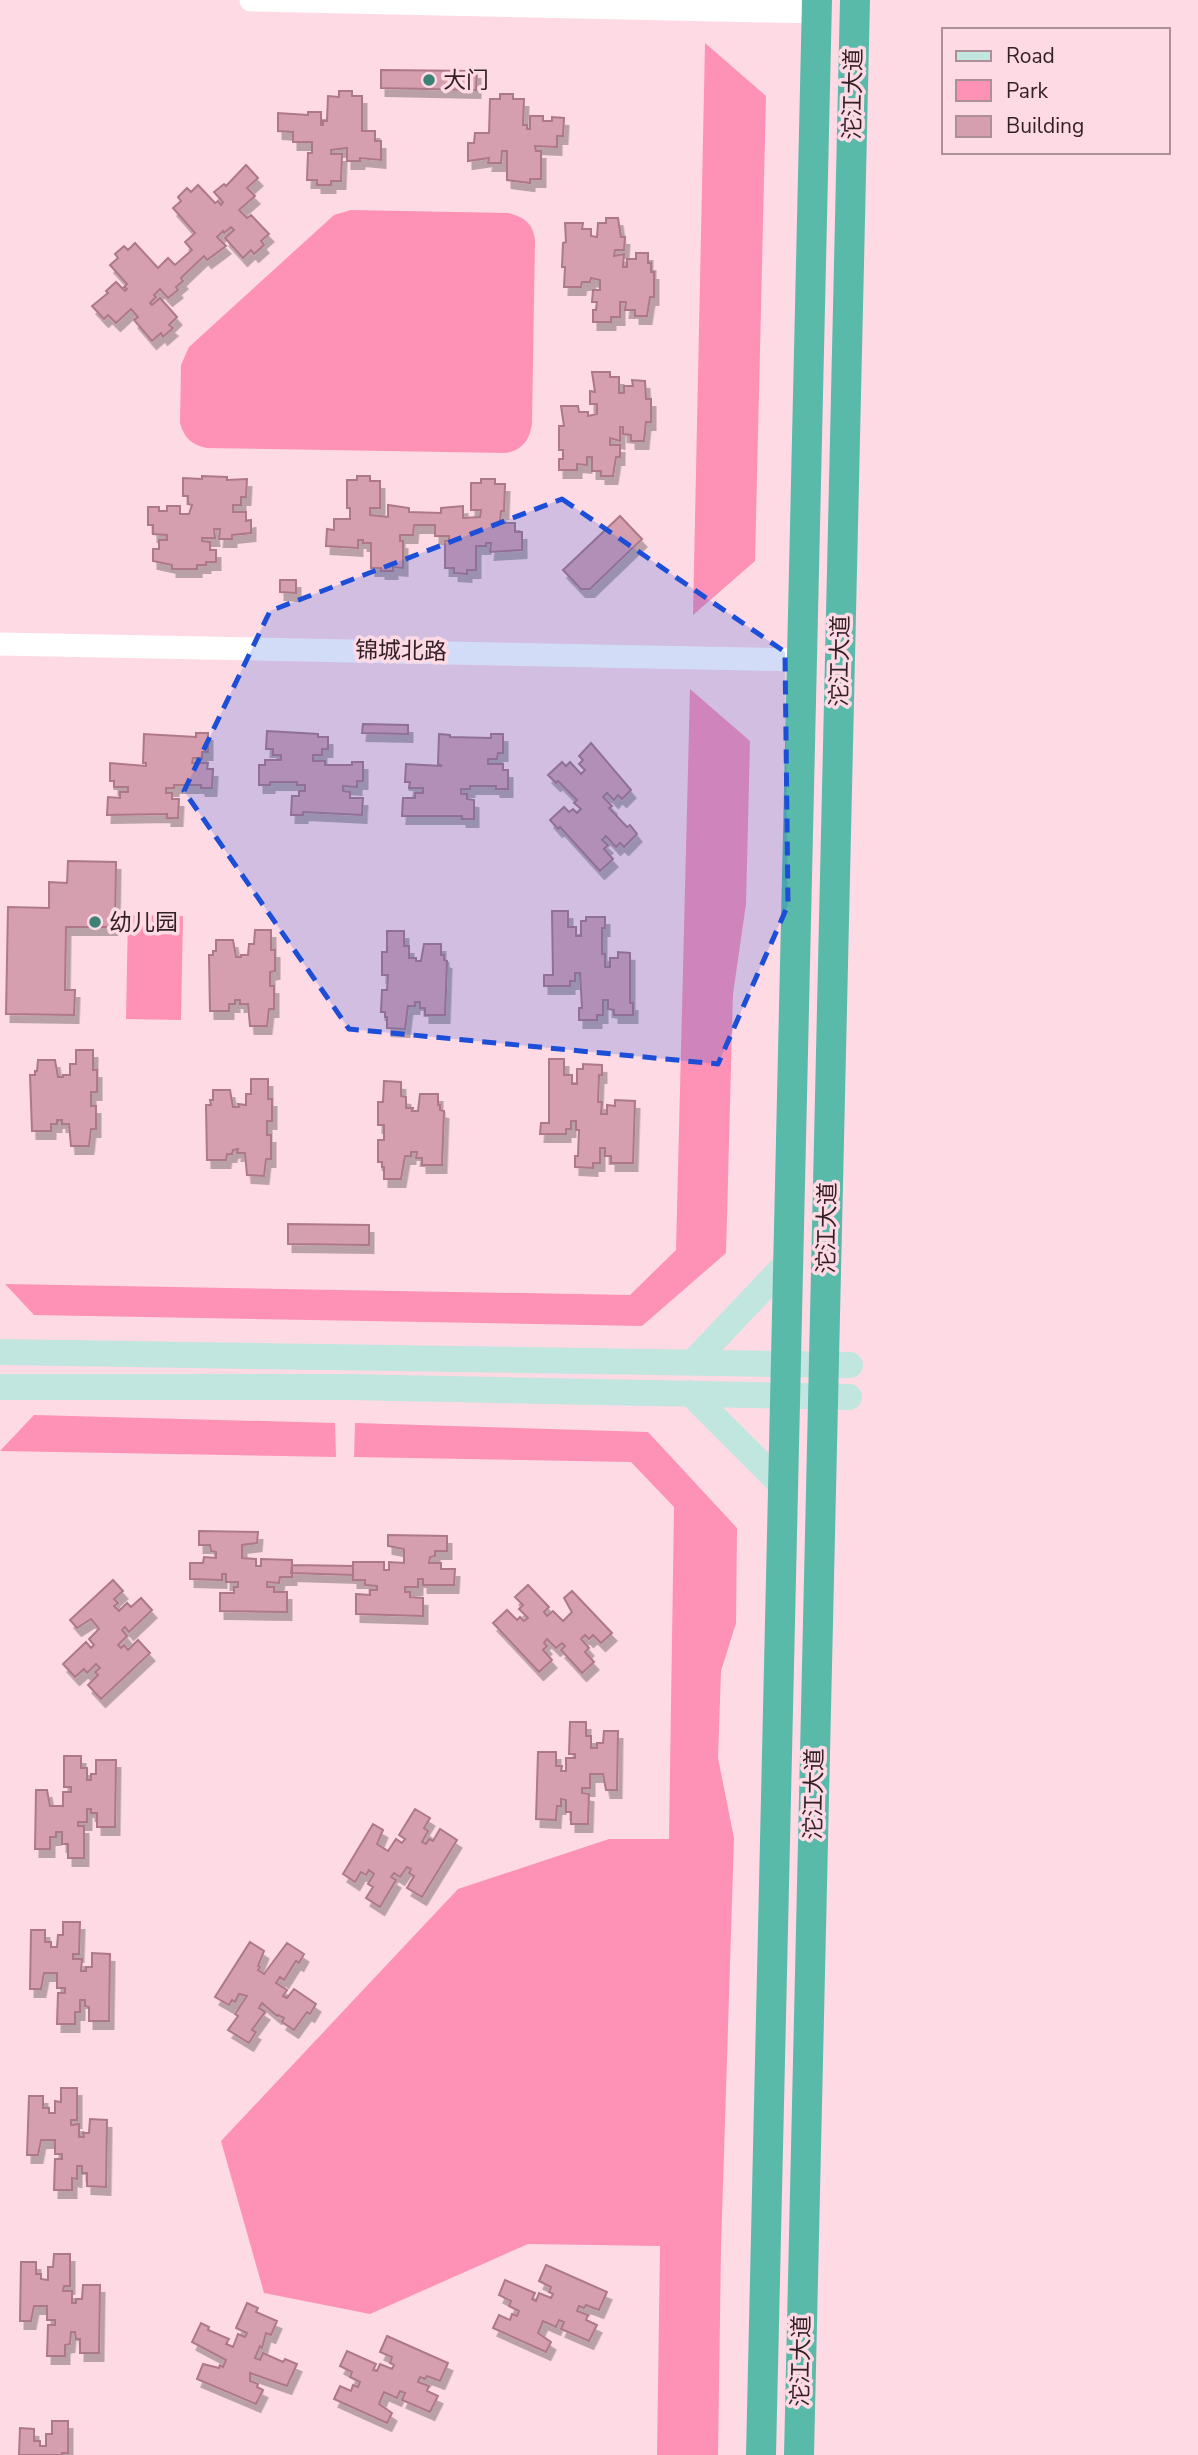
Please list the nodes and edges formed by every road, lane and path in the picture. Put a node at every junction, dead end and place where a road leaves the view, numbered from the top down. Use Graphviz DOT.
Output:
graph roads {
  1 [pos="251,0"];
  2 [pos="855,0"];
  3 [pos="816,6"];
  4 [pos="0,644"];
  5 [pos="802,660"];
  6 [pos="788,1262"];
  7 [pos="0,1352"];
  8 [pos="693,1362"];
  9 [pos="786,1364"];
  10 [pos="837,1365"];
  11 [pos="0,1387"];
  12 [pos="690,1393"];
  13 [pos="785,1395"];
  14 [pos="836,1396"];
  15 [pos="783,1486"];
  16 [pos="761,2455"];
  17 [pos="799,2455"];
  1 -- 3 [label="street"];
  2 -- 10 [label="highway, 沱江大道"];
  3 -- 5 [label="highway, 沱江大道"];
  4 -- 5 [label="street, 锦城北路"];
  5 -- 6 [label="highway, 沱江大道"];
  6 -- 8 [label="main road"];
  6 -- 9 [label="highway, 沱江大道"];
  7 -- 8 [label="main road"];
  8 -- 9 [label="main road"];
  9 -- 10 [label="main road"];
  9 -- 13 [label="highway, 沱江大道"];
  10 -- 14 [label="highway, 沱江大道"];
  11 -- 12 [label="main road"];
  12 -- 13 [label="main road"];
  12 -- 15 [label="main road"];
  13 -- 14 [label="main road"];
  13 -- 15 [label="highway, 沱江大道"];
  14 -- 17 [label="highway, 沱江大道"];
  15 -- 16 [label="highway, 沱江大道"];
}
